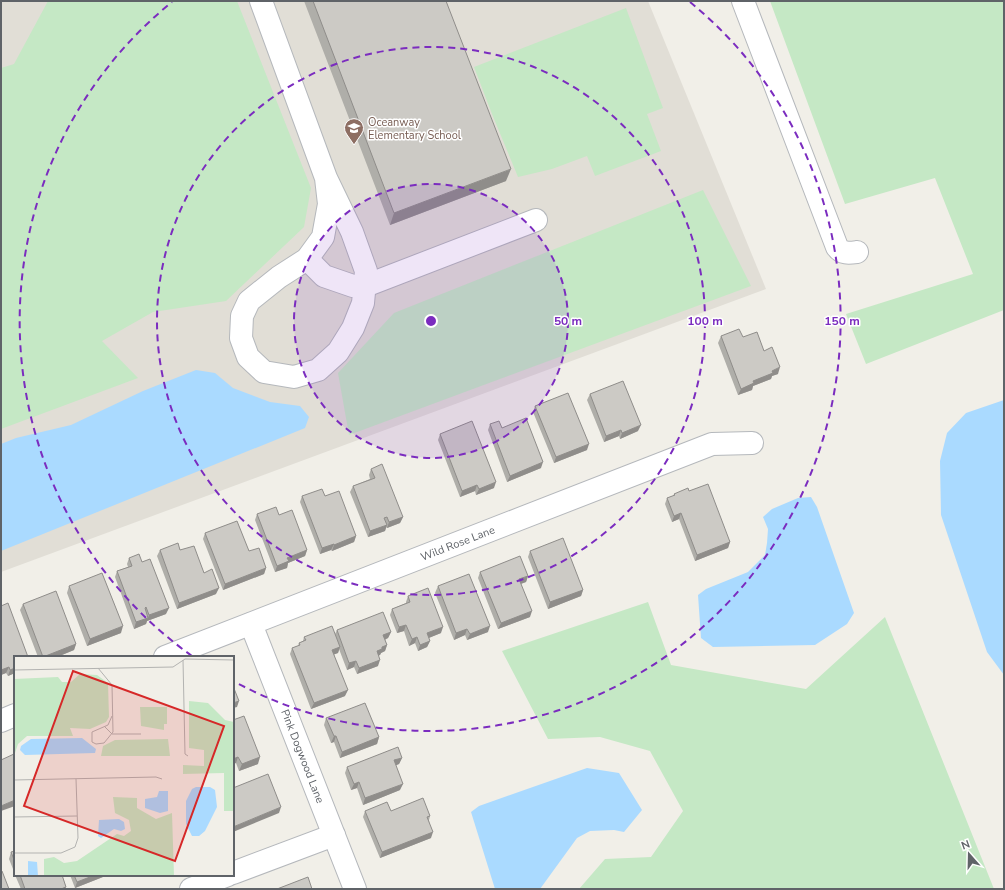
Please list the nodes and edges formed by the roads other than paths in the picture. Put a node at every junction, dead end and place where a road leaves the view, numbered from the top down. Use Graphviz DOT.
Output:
graph roads {
  1 [pos="261,1"];
  2 [pos="744,1"];
  3 [pos="326,178"];
  4 [pos="536,220"];
  5 [pos="857,252"];
  6 [pos="307,259"];
  7 [pos="365,286"];
  8 [pos="752,443"];
  9 [pos="251,624"];
  10 [pos="168,656"];
  11 [pos="14,715"];
  12 [pos="1,721"];
  13 [pos="334,835"];
  14 [pos="234,873"];
  15 [pos="225,876"];
  16 [pos="192,889"];
  17 [pos="355,889"];
  1 -- 3 [label="street"];
  2 -- 5 [label="street"];
  3 -- 6 [label="street"];
  3 -- 7 [label="street"];
  4 -- 7 [label="street"];
  6 -- 7 [label="street"];
  6 -- 7 [label="street"];
  8 -- 9 [label="street, Wild Rose Lane"];
  9 -- 10 [label="street, Wild Rose Lane"];
  9 -- 13 [label="street, Pink Dogwood Lane"];
  11 -- 12 [label="street"];
  13 -- 14 [label="street"];
  13 -- 17 [label="street, Pink Dogwood Lane"];
  15 -- 16 [label="street"];
}
